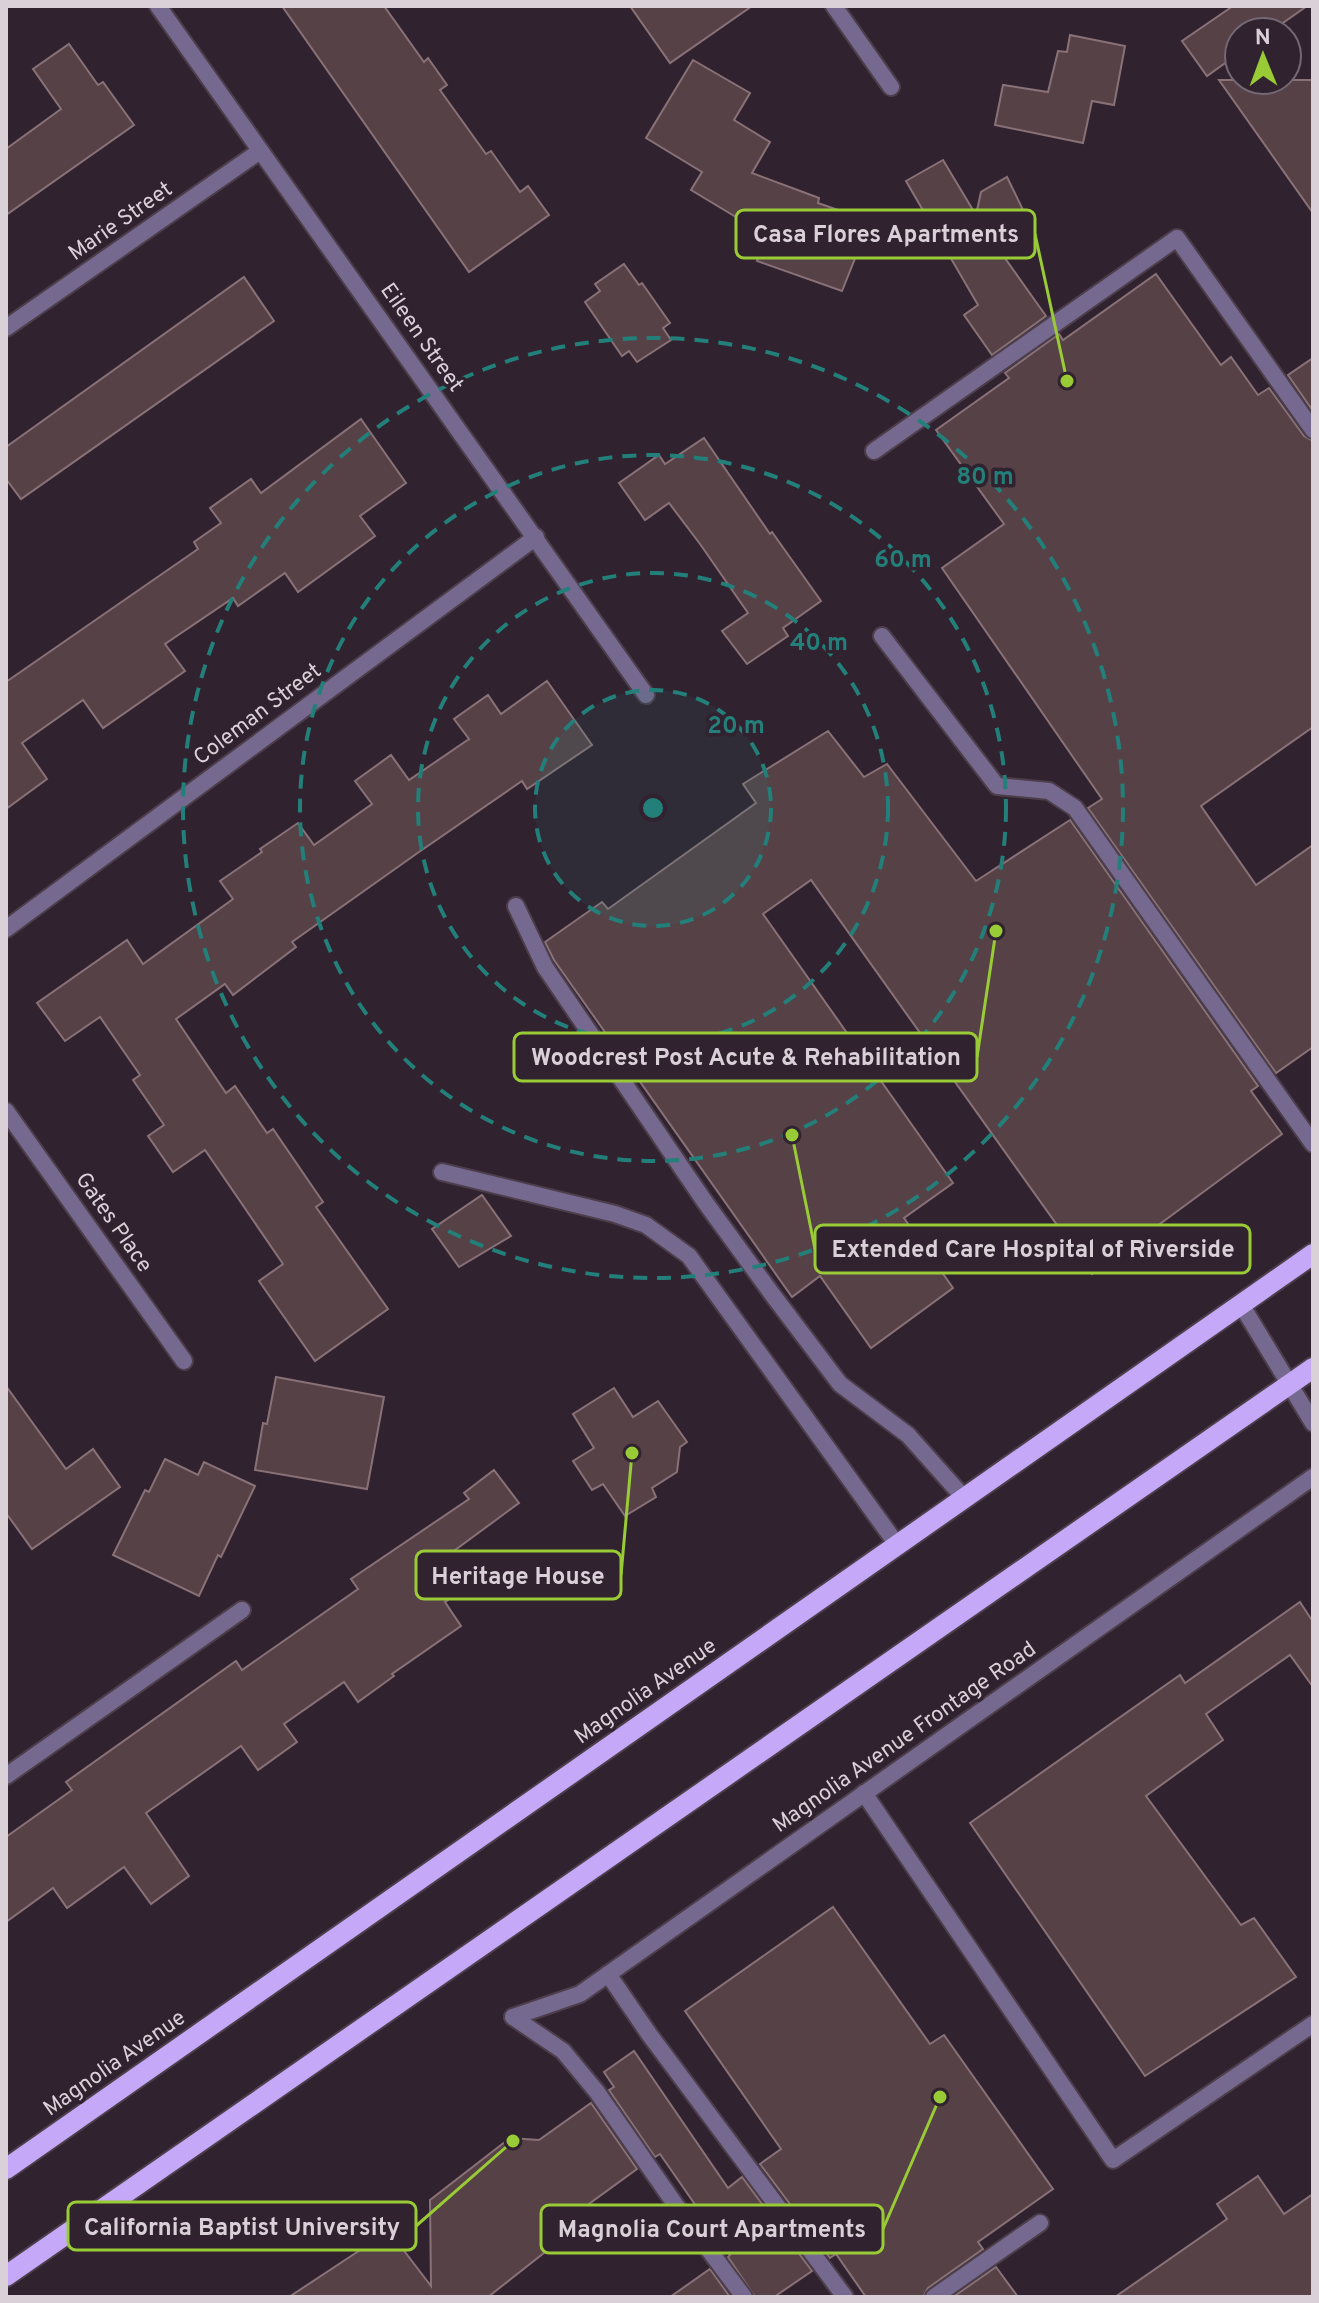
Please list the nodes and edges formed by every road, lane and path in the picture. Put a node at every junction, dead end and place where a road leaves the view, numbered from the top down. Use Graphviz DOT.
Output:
graph roads {
  1 [pos="158,6"];
  2 [pos="834,6"];
  3 [pos="891,87"];
  4 [pos="260,151"];
  5 [pos="6,328"];
  6 [pos="1313,430"];
  7 [pos="874,451"];
  8 [pos="536,537"];
  9 [pos="882,636"];
  10 [pos="646,695"];
  11 [pos="516,906"];
  12 [pos="6,929"];
  13 [pos="6,1111"];
  14 [pos="1313,1144"];
  15 [pos="442,1172"];
  16 [pos="1313,1254"];
  17 [pos="1242,1306"];
  18 [pos="184,1361"];
  19 [pos="1313,1368"];
  20 [pos="1289,1384"];
  21 [pos="1313,1423"];
  22 [pos="1313,1477"];
  23 [pos="965,1499"];
  24 [pos="898,1546"];
  25 [pos="242,1610"];
  26 [pos="6,1776"];
  27 [pos="864,1793"];
  28 [pos="608,1974"];
  29 [pos="1313,2024"];
  30 [pos="6,2169"];
  31 [pos="1040,2223"];
  32 [pos="6,2276"];
  33 [pos="744,2297"];
  34 [pos="845,2297"];
  35 [pos="934,2297"];
  1 -- 4 [label="street, Eileen Street"];
  2 -- 3 [label="street"];
  4 -- 5 [label="street, Marie Street"];
  4 -- 8 [label="street, Eileen Street"];
  6 -- 7 [label="street"];
  8 -- 10 [label="street, Eileen Street"];
  8 -- 12 [label="street, Coleman Street"];
  9 -- 14 [label="street"];
  11 -- 23 [label="street"];
  13 -- 18 [label="street, Gates Place"];
  15 -- 24 [label="street"];
  16 -- 17 [label="main road, Magnolia Avenue"];
  17 -- 20 [label="street"];
  17 -- 23 [label="main road, Magnolia Avenue"];
  19 -- 20 [label="main road"];
  20 -- 21 [label="street"];
  20 -- 32 [label="main road"];
  22 -- 27 [label="street, Magnolia Avenue Frontage Road"];
  23 -- 24 [label="main road, Magnolia Avenue"];
  24 -- 30 [label="main road, Magnolia Avenue"];
  25 -- 26 [label="street"];
  27 -- 28 [label="street, Magnolia Avenue Frontage Road"];
  27 -- 29 [label="street"];
  28 -- 33 [label="street, Magnolia Avenue Frontage Road"];
  28 -- 34 [label="street"];
  31 -- 35 [label="street"];
}
